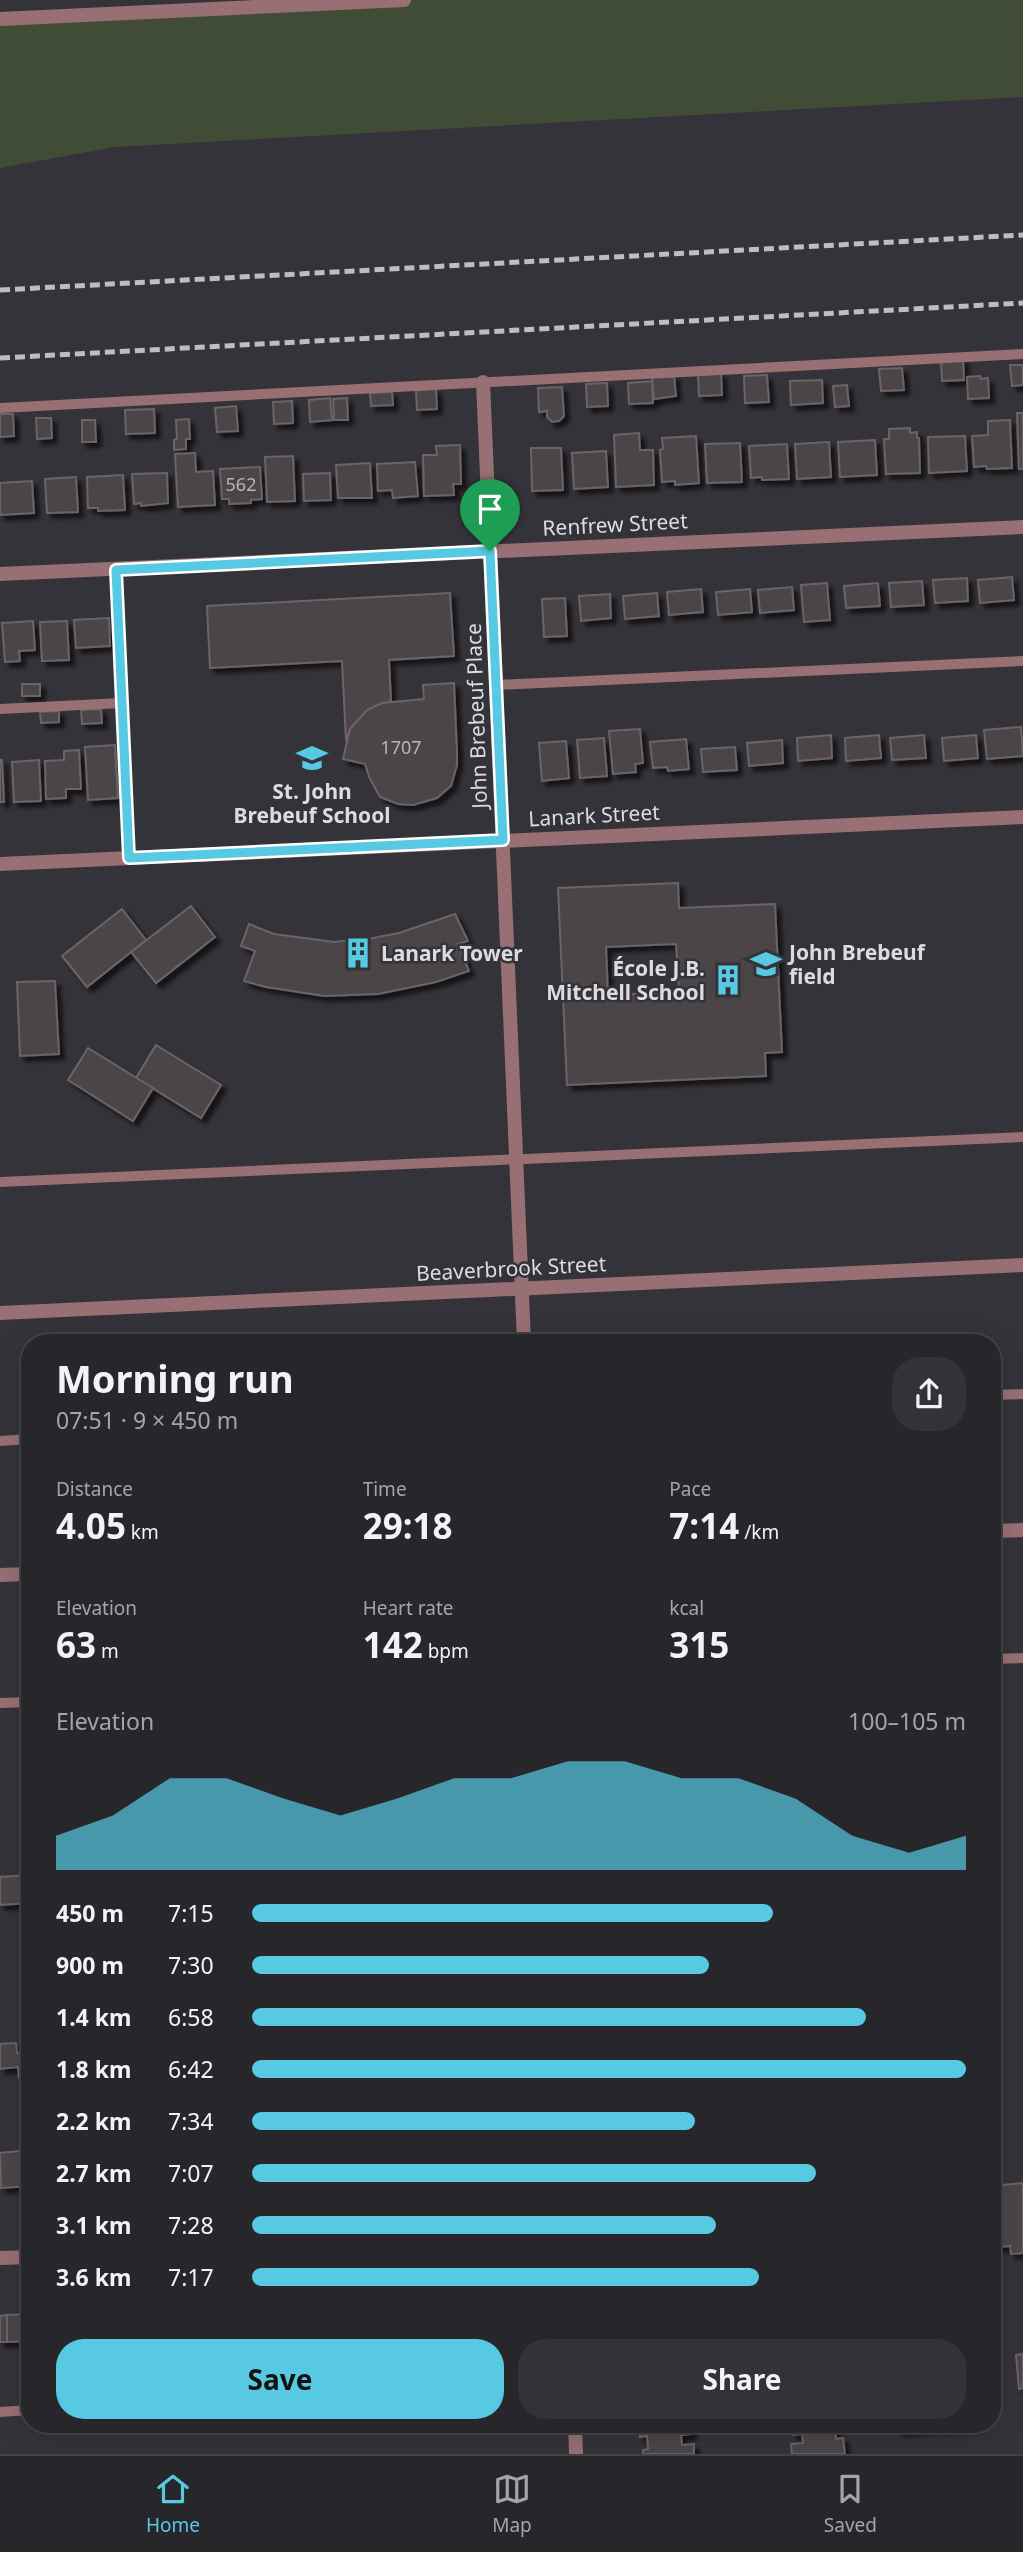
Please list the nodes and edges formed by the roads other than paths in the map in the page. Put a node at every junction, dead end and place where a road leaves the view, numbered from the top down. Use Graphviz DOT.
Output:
graph roads {
  1 [pos="404,0"];
  2 [pos="0,19"];
  3 [pos="1023,354"];
  4 [pos="483,382"];
  5 [pos="0,408"];
  6 [pos="1023,527"];
  7 [pos="490,551"];
  8 [pos="116,570"];
  9 [pos="0,574"];
  10 [pos="1023,661"];
  11 [pos="496,685"];
  12 [pos="122,703"];
  13 [pos="0,709"];
  14 [pos="1023,817"];
  15 [pos="503,840"];
  16 [pos="129,858"];
  17 [pos="0,864"];
  18 [pos="1023,1137"];
  19 [pos="517,1160"];
  20 [pos="0,1182"];
  21 [pos="1023,1265"];
  22 [pos="522,1289"];
  23 [pos="0,1313"];
  24 [pos="524,1334"];
  25 [pos="1023,1394"];
  26 [pos="1001,1395"];
  27 [pos="21,1440"];
  28 [pos="0,1441"];
  29 [pos="1023,1530"];
  30 [pos="1001,1531"];
  31 [pos="21,1574"];
  32 [pos="0,1575"];
  33 [pos="1023,1658"];
  34 [pos="1001,1659"];
  35 [pos="21,1702"];
  36 [pos="0,1703"];
  37 [pos="21,2257"];
  38 [pos="0,2258"];
  39 [pos="21,2411"];
  40 [pos="0,2412"];
  41 [pos="575,2433"];
  42 [pos="576,2454"];
  1 -- 2 [label="street"];
  3 -- 4 [label="lane"];
  4 -- 5 [label="lane"];
  4 -- 7 [label="street, John Brebeuf Place"];
  6 -- 7 [label="street, Renfrew Street"];
  7 -- 8 [label="street, Renfrew Street"];
  7 -- 11 [label="street, John Brebeuf Place"];
  8 -- 9 [label="street, Renfrew Street"];
  8 -- 12 [label="lane"];
  10 -- 11 [label="lane"];
  11 -- 15 [label="street, John Brebeuf Place"];
  12 -- 13 [label="lane"];
  12 -- 16 [label="lane"];
  14 -- 15 [label="street, Lanark Street"];
  15 -- 16 [label="street, Lanark Street"];
  15 -- 19 [label="street, John Brebeuf Place"];
  16 -- 17 [label="street, Lanark Street"];
  18 -- 19 [label="lane"];
  19 -- 20 [label="lane"];
  19 -- 22 [label="street, John Brebeuf Place"];
  21 -- 22 [label="street, Beaverbrook Street"];
  22 -- 23 [label="street, Beaverbrook Street"];
  22 -- 24 [label="street, John Brebeuf Place"];
  25 -- 26 [label="lane"];
  27 -- 28 [label="lane"];
  29 -- 30 [label="street"];
  31 -- 32 [label="street"];
  33 -- 34 [label="lane"];
  35 -- 36 [label="lane"];
  37 -- 38 [label="street"];
  39 -- 40 [label="lane"];
  41 -- 42 [label="street"];
}
